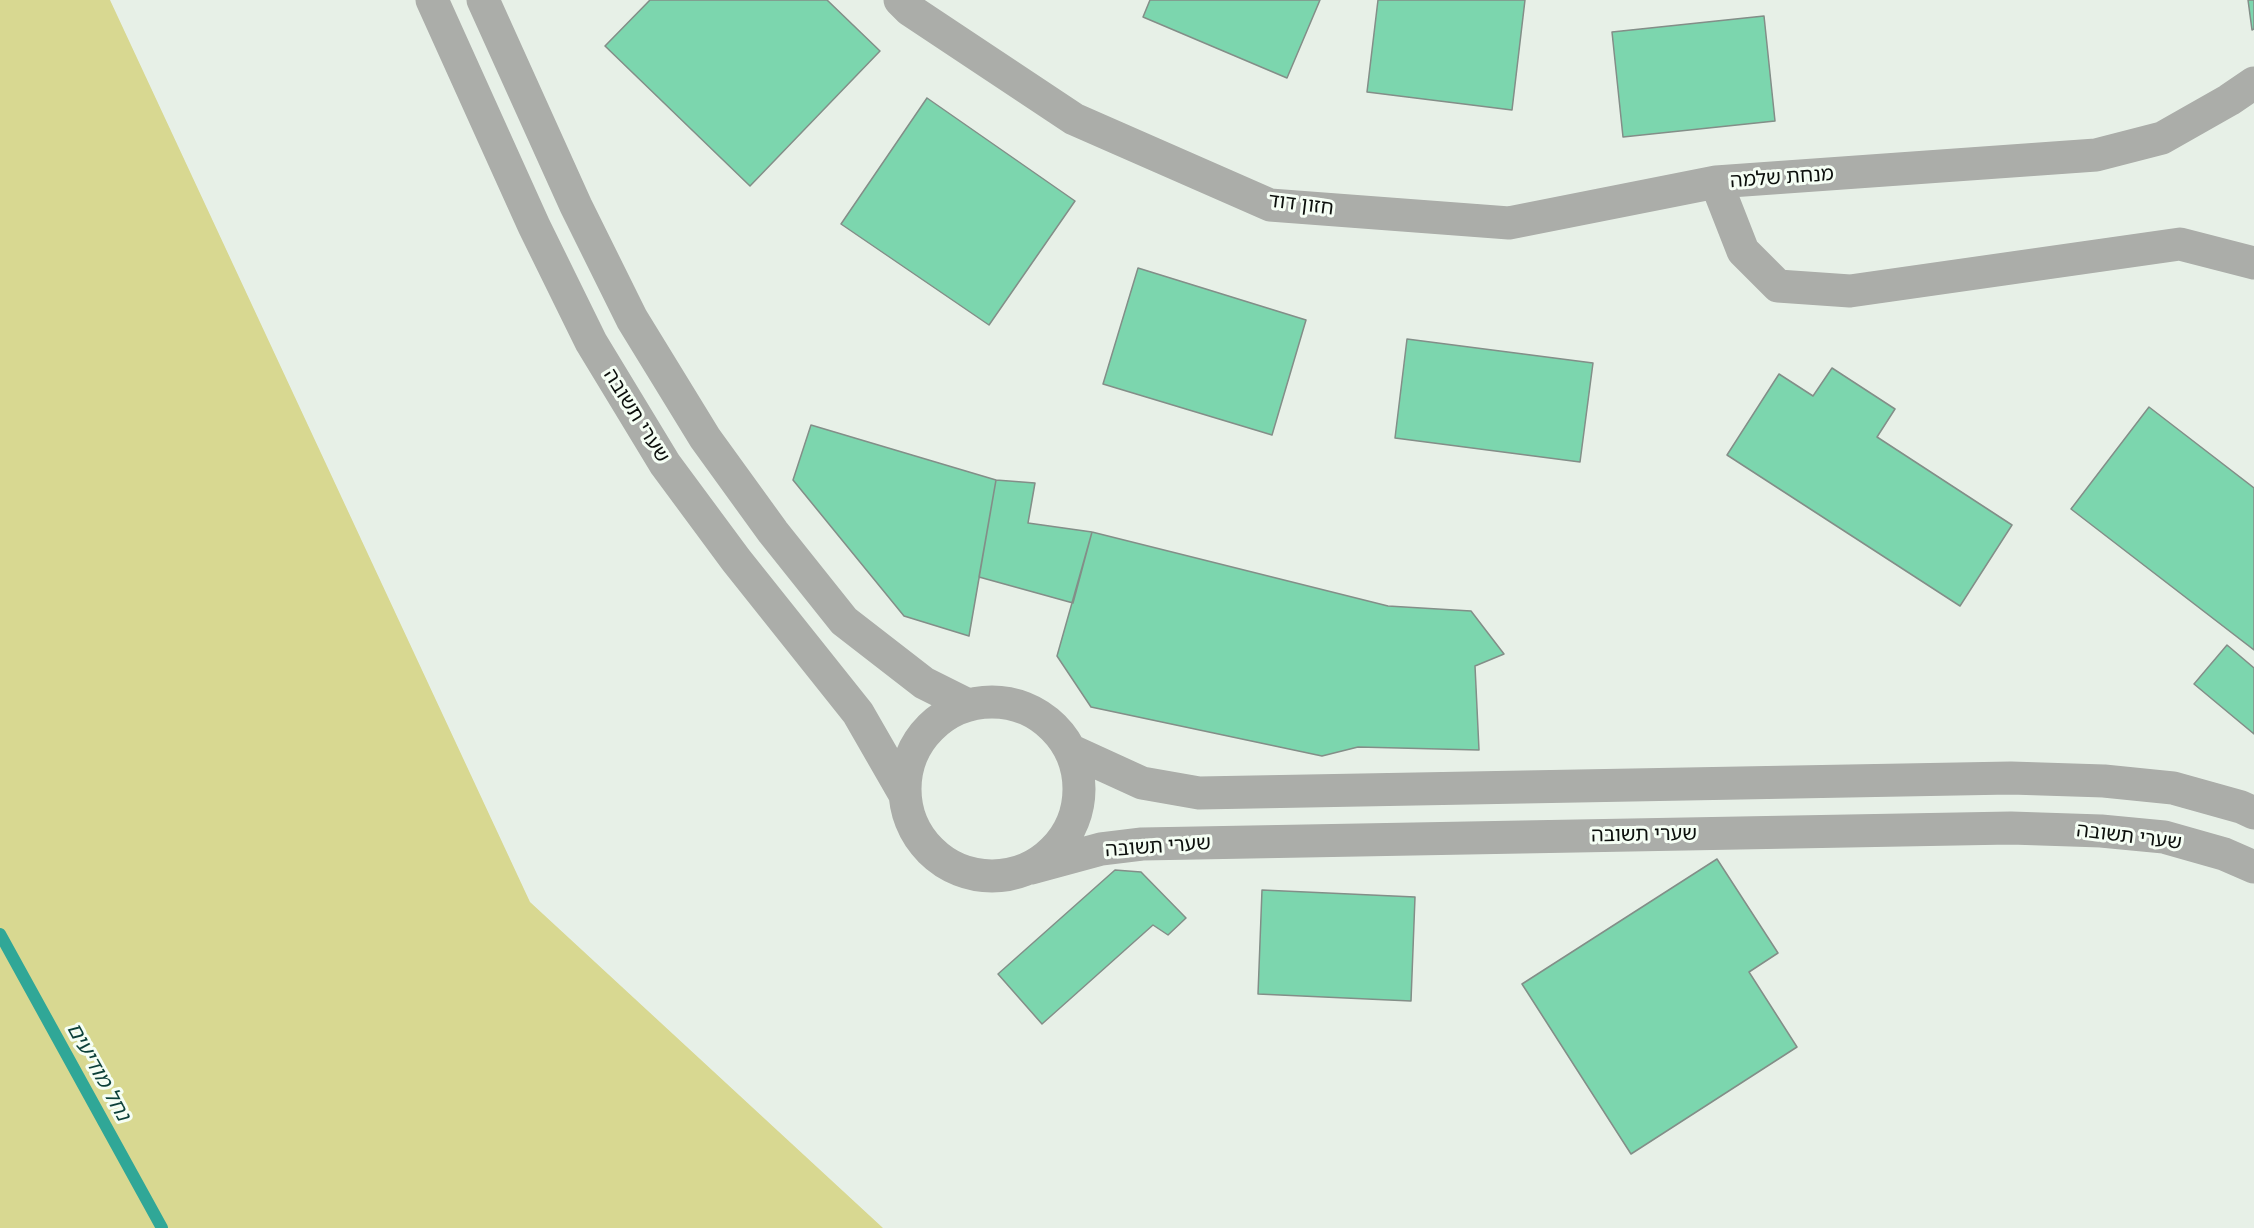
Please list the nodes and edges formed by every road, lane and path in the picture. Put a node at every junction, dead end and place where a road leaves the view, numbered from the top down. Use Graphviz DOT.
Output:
graph roads {
  1 [pos="432,0"];
  2 [pos="483,0"];
  3 [pos="900,0"];
  4 [pos="2254,83"];
  5 [pos="1716,183"];
  6 [pos="2254,263"];
  7 [pos="968,705"];
  8 [pos="1072,750"];
  9 [pos="904,793"];
  10 [pos="2254,813"];
  11 [pos="2254,867"];
  12 [pos="1030,868"];
  1 -- 9 [label="street, שערי תשובה"];
  2 -- 7 [label="street"];
  3 -- 5 [label="street, חזון דוד"];
  4 -- 5 [label="street, מנחת שלמה"];
  5 -- 6 [label="street, מנחת שלמה"];
  7 -- 8 [label="street"];
  7 -- 9 [label="street"];
  8 -- 10 [label="street"];
  8 -- 12 [label="street"];
  9 -- 12 [label="street"];
  11 -- 12 [label="street, שערי תשובה"];
}
